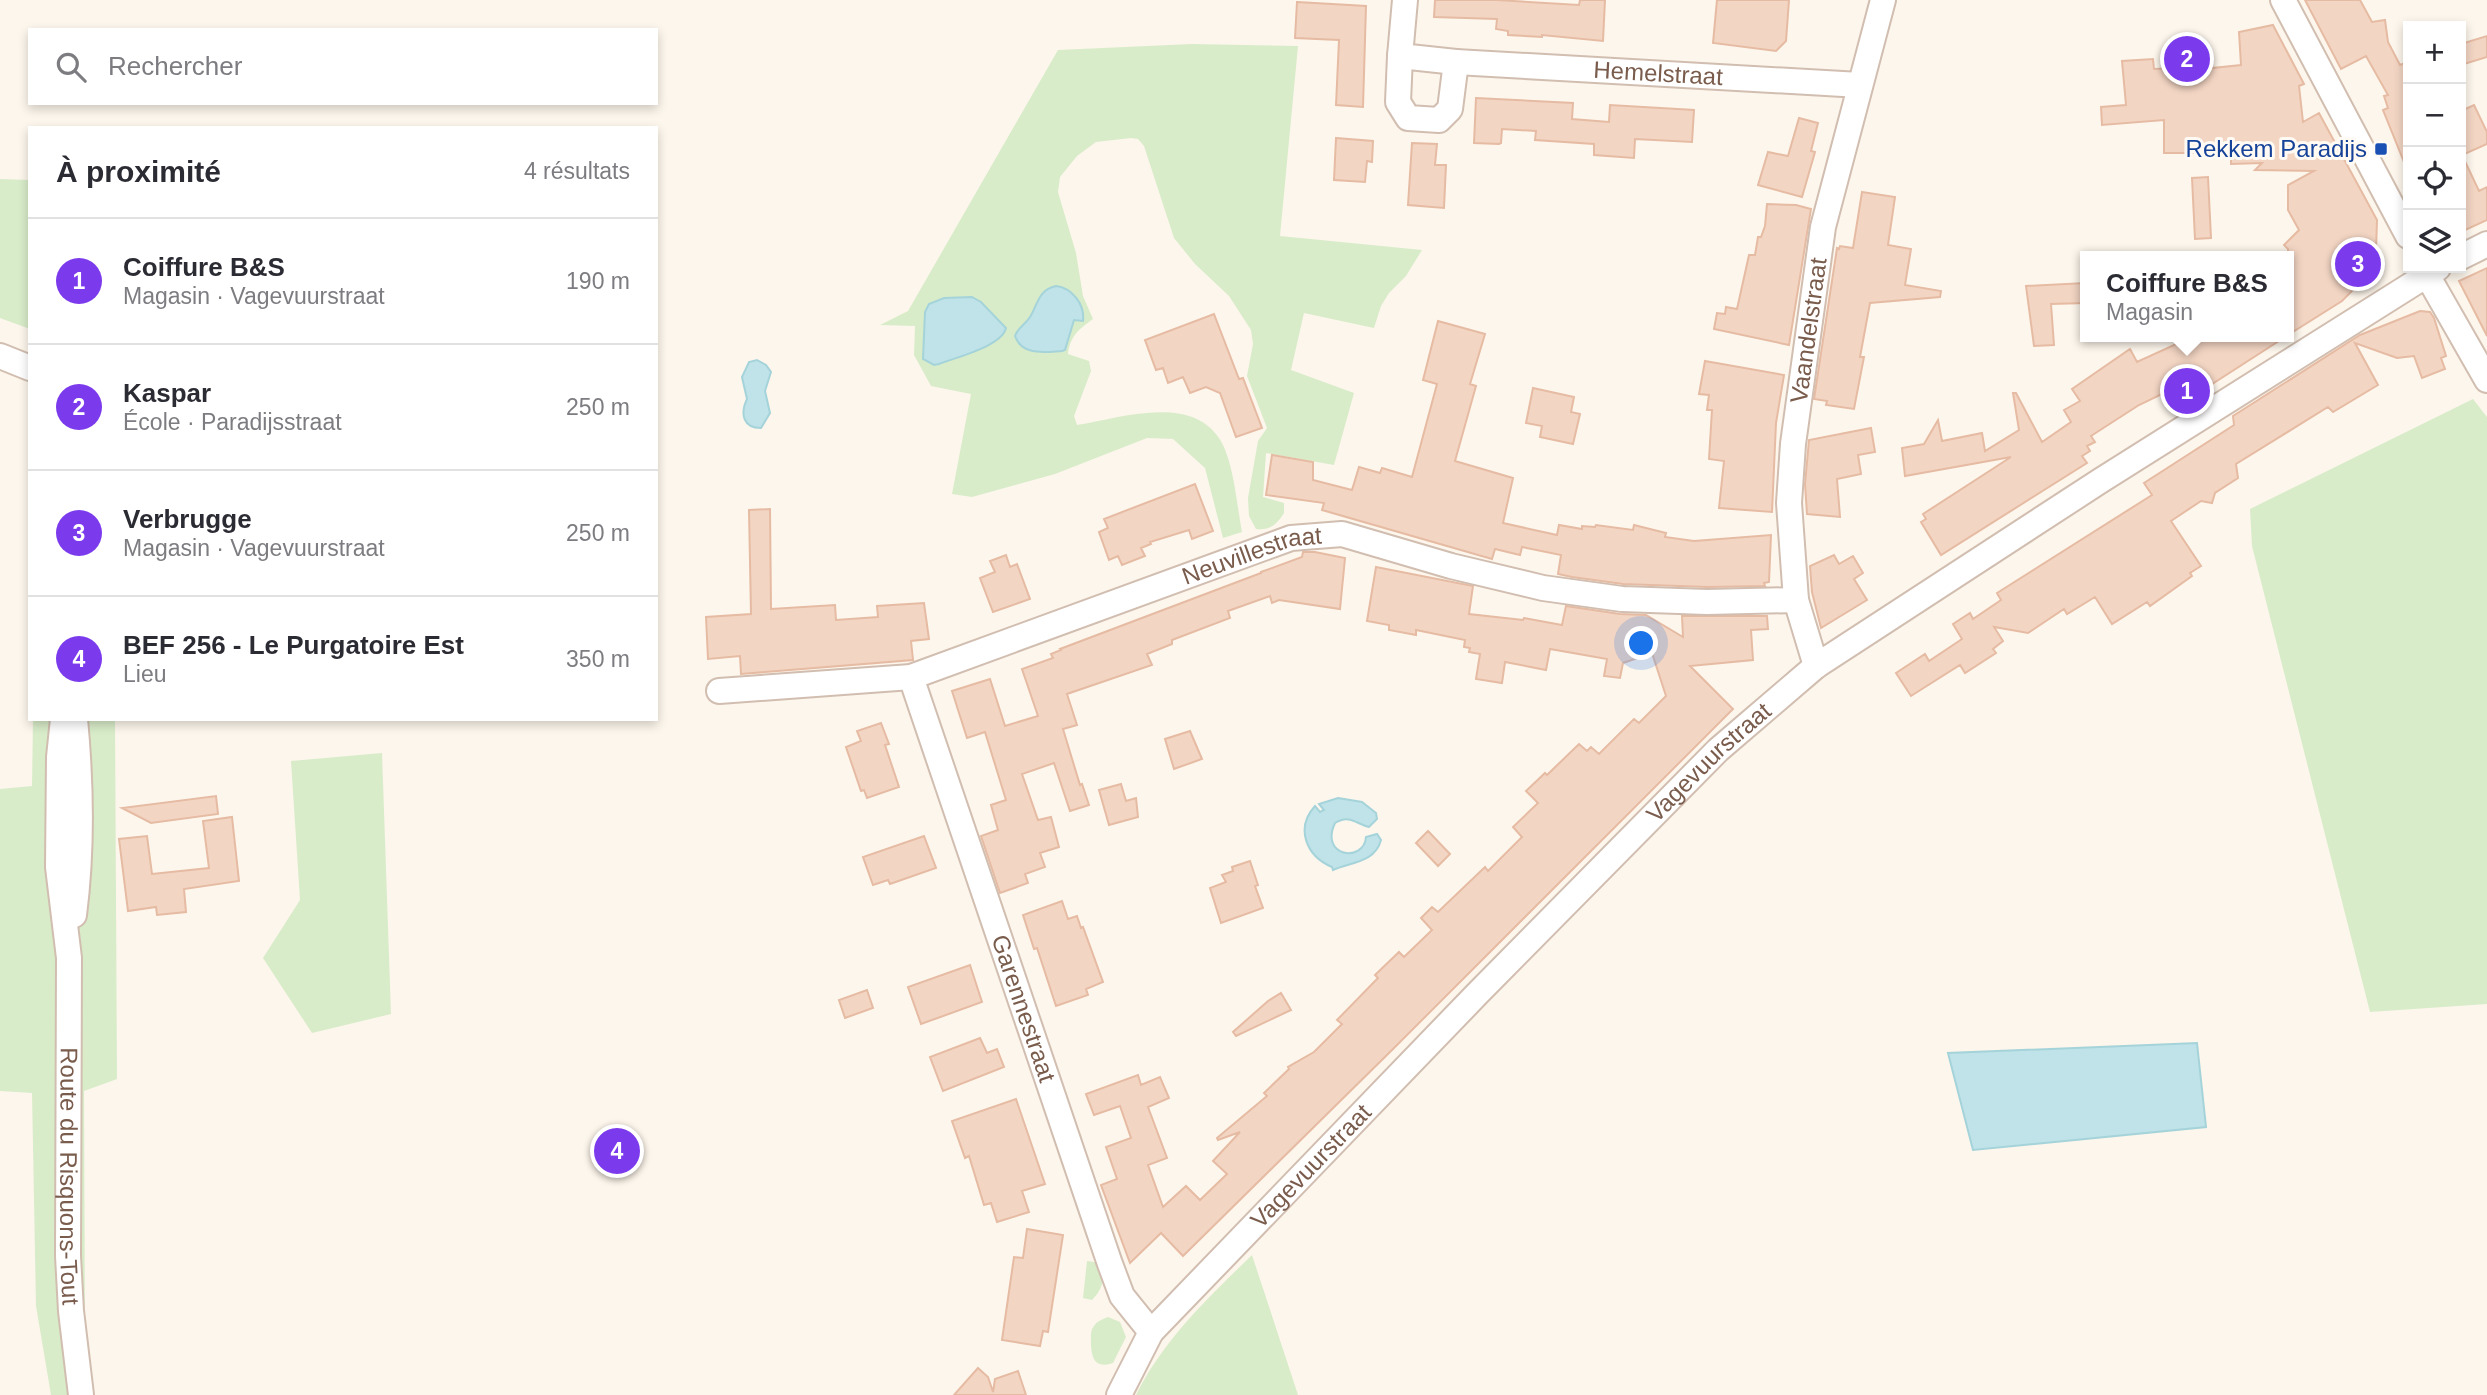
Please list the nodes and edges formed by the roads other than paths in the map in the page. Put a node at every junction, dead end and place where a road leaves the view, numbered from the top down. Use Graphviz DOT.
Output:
graph roads {
  1 [pos="1405,0"];
  2 [pos="1883,0"];
  3 [pos="2283,0"];
  4 [pos="1400,56"];
  5 [pos="1456,62"];
  6 [pos="1860,85"];
  7 [pos="2403,227"];
  8 [pos="2487,244"];
  9 [pos="2466,254"];
  10 [pos="2424,273"];
  11 [pos="2431,273"];
  12 [pos="0,356"];
  13 [pos="28,368"];
  14 [pos="2487,380"];
  15 [pos="1796,600"];
  16 [pos="1816,666"];
  17 [pos="911,677"];
  18 [pos="719,691"];
  19 [pos="63,721"];
  20 [pos="75,721"];
  21 [pos="69,958"];
  22 [pos="1151,1332"];
  23 [pos="81,1395"];
  24 [pos="1119,1395"];
  1 -- 4 [label="street"];
  2 -- 6 [label="street, Vaandelstraat"];
  3 -- 7 [label="street"];
  4 -- 5 [label="street, Hemelstraat"];
  4 -- 5 [label="street"];
  5 -- 6 [label="street, Hemelstraat"];
  6 -- 15 [label="street, Vaandelstraat"];
  8 -- 9 [label="street"];
  10 -- 16 [label="street, Vagevuurstraat"];
  11 -- 14 [label="street"];
  12 -- 13 [label="street"];
  15 -- 16 [label="street, Vaandelstraat"];
  15 -- 17 [label="street, Neuvillestraat"];
  16 -- 22 [label="street, Vagevuurstraat"];
  17 -- 18 [label="street, Neuvillestraat"];
  17 -- 22 [label="street, Garennestraat"];
  19 -- 21 [label="street, Route du Risquons-Tout"];
  20 -- 21 [label="street, Route du Risquons-Tout"];
  21 -- 23 [label="street, Route du Risquons-Tout"];
  22 -- 24 [label="street, Vagevuurstraat"];
}
